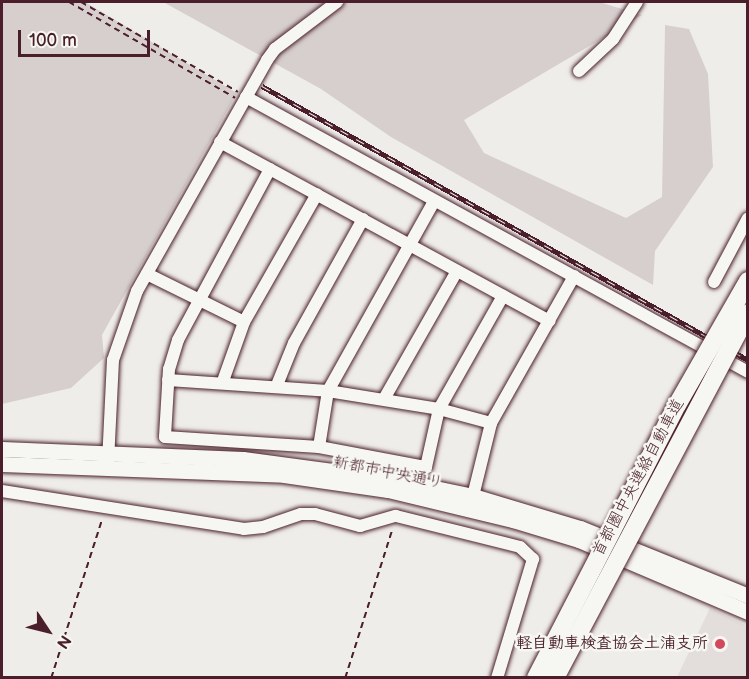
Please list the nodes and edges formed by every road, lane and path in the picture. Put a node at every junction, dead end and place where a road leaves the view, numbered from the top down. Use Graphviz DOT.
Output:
graph roads {
  1 [pos="69,2"];
  2 [pos="81,2"];
  3 [pos="337,2"];
  4 [pos="637,2"];
  5 [pos="579,71"];
  6 [pos="245,100"];
  7 [pos="220,142"];
  8 [pos="270,169"];
  9 [pos="317,194"];
  10 [pos="434,201"];
  11 [pos="747,218"];
  12 [pos="363,219"];
  13 [pos="410,244"];
  14 [pos="457,270"];
  15 [pos="147,274"];
  16 [pos="574,276"];
  17 [pos="747,281"];
  18 [pos="714,282"];
  19 [pos="503,296"];
  20 [pos="197,299"];
  21 [pos="747,313"];
  22 [pos="549,321"];
  23 [pos="244,322"];
  24 [pos="747,372"];
  25 [pos="168,380"];
  26 [pos="223,381"];
  27 [pos="277,385"];
  28 [pos="328,391"];
  29 [pos="384,399"];
  30 [pos="439,409"];
  31 [pos="491,423"];
  32 [pos="320,447"];
  33 [pos="2,450"];
  34 [pos="108,460"];
  35 [pos="2,464"];
  36 [pos="2,491"];
  37 [pos="473,496"];
  38 [pos="105,507"];
  39 [pos="396,516"];
  40 [pos="747,596"];
  41 [pos="747,612"];
  42 [pos="51,678"];
  43 [pos="345,678"];
  44 [pos="497,678"];
  45 [pos="536,678"];
  46 [pos="555,678"];
  1 -- 6 [label="path"];
  2 -- 6 [label="path"];
  3 -- 6 [label="street"];
  4 -- 5 [label="street"];
  6 -- 7 [label="street"];
  6 -- 10 [label="street"];
  7 -- 8 [label="street"];
  7 -- 15 [label="street"];
  8 -- 9 [label="street"];
  8 -- 20 [label="street"];
  9 -- 12 [label="street"];
  9 -- 23 [label="street"];
  10 -- 13 [label="street"];
  10 -- 16 [label="street"];
  11 -- 18 [label="street"];
  12 -- 13 [label="street"];
  12 -- 27 [label="street"];
  13 -- 14 [label="street"];
  13 -- 28 [label="street"];
  14 -- 19 [label="street"];
  14 -- 29 [label="street"];
  15 -- 20 [label="street"];
  15 -- 34 [label="street"];
  16 -- 22 [label="street"];
  16 -- 24 [label="street"];
  17 -- 45 [label="highway, 首都圏中央連絡自動車道, bridge"];
  19 -- 22 [label="street"];
  19 -- 30 [label="street"];
  20 -- 23 [label="street"];
  20 -- 25 [label="street"];
  21 -- 46 [label="highway, 首都圏中央連絡自動車道, bridge"];
  22 -- 31 [label="street"];
  23 -- 26 [label="street"];
  25 -- 26 [label="street"];
  25 -- 32 [label="street"];
  26 -- 27 [label="street"];
  27 -- 28 [label="street"];
  28 -- 29 [label="street"];
  28 -- 32 [label="street"];
  29 -- 30 [label="street"];
  30 -- 31 [label="street"];
  30 -- 32 [label="street"];
  31 -- 37 [label="street"];
  33 -- 34 [label="main road, 新都市中央通り"];
  34 -- 35 [label="main road, 新都市中央通り"];
  34 -- 37 [label="main road, 新都市中央通り"];
  34 -- 41 [label="main road, 新都市中央通り"];
  36 -- 38 [label="street"];
  37 -- 40 [label="main road, 新都市中央通り"];
  38 -- 39 [label="street"];
  38 -- 42 [label="path"];
  39 -- 43 [label="path"];
  39 -- 44 [label="street"];
}
